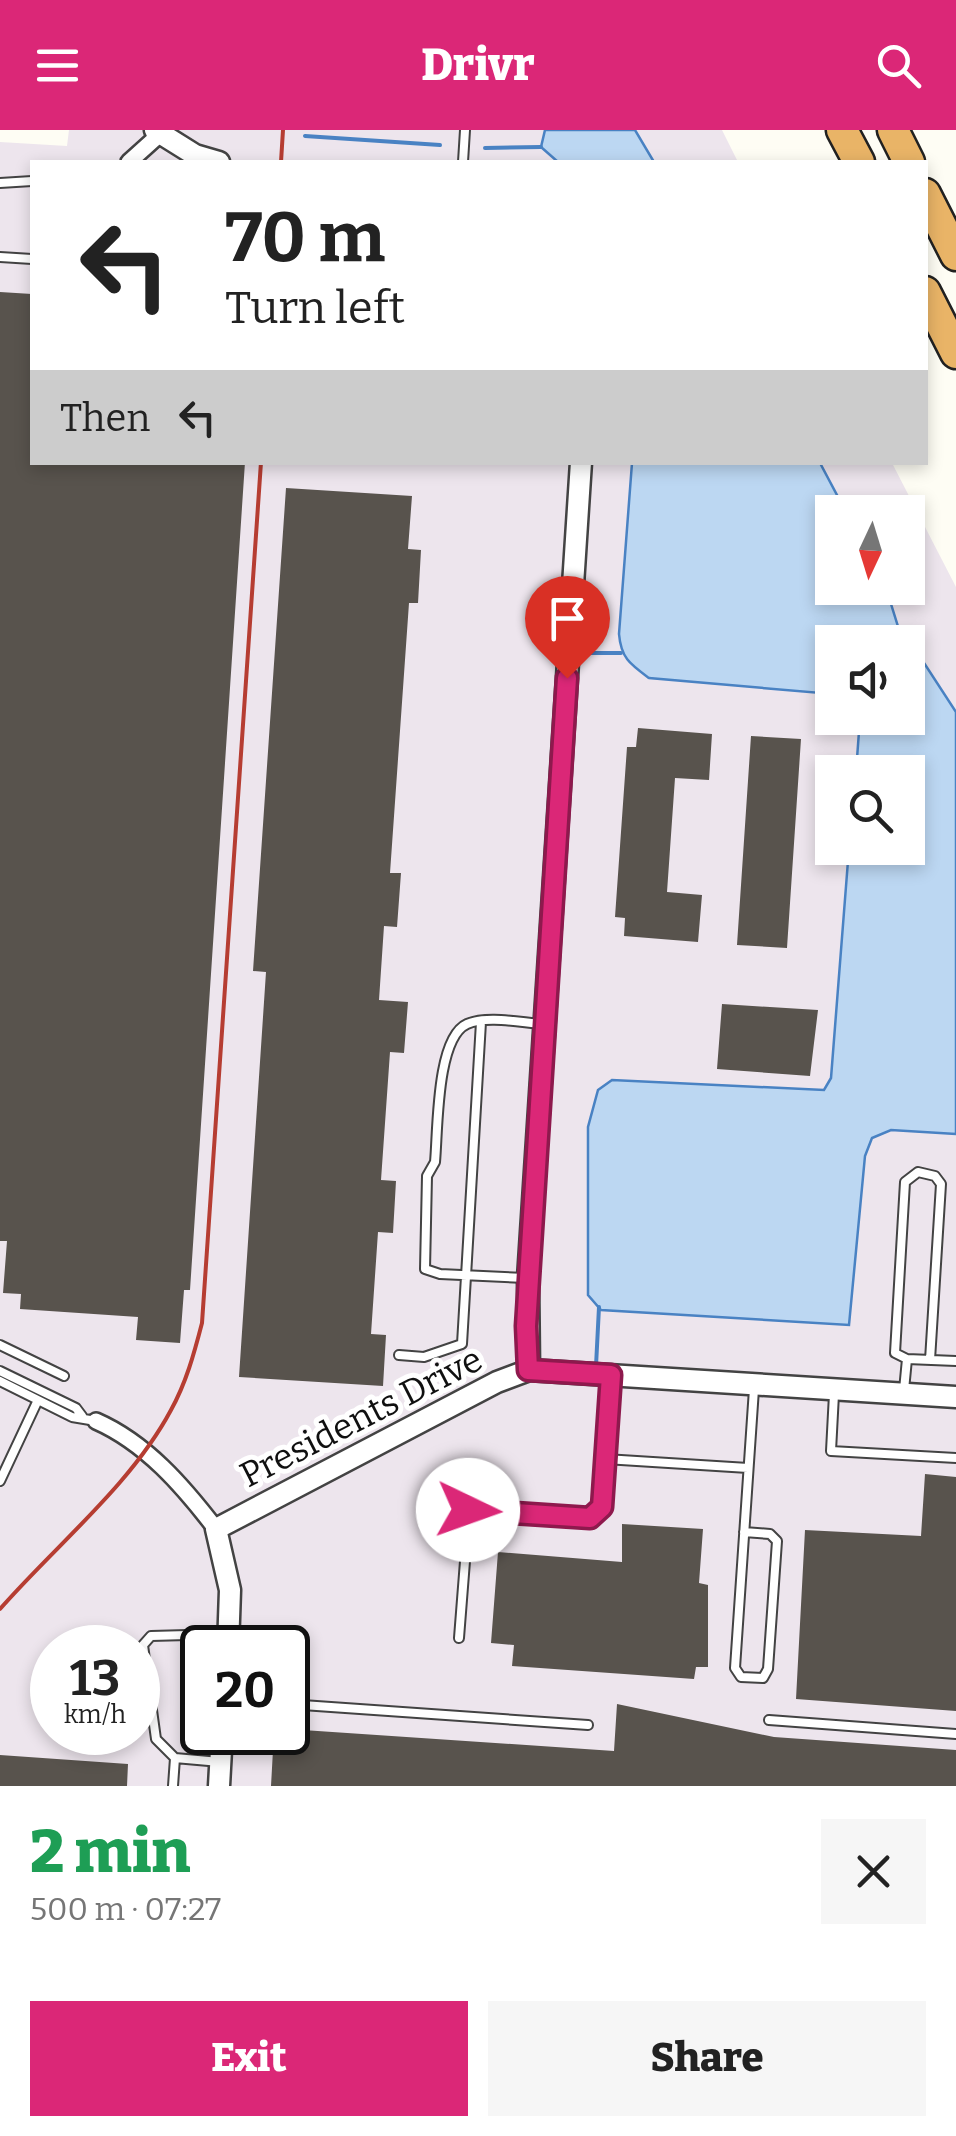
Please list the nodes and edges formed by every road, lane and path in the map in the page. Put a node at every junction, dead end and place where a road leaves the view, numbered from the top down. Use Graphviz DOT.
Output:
graph roads {
  1 [pos="464,130"];
  2 [pos="842,130"];
  3 [pos="892,130"];
  4 [pos="157,133"];
  5 [pos="131,160"];
  6 [pos="211,160"];
  7 [pos="463,160"];
  8 [pos="857,160"];
  9 [pos="908,160"];
  10 [pos="30,181"];
  11 [pos="0,183"];
  12 [pos="928,200"];
  13 [pos="956,254"];
  14 [pos="0,256"];
  15 [pos="30,258"];
  16 [pos="928,298"];
  17 [pos="956,353"];
  18 [pos="582,465"];
  19 [pos="481,1022"];
  20 [pos="544,1024"];
  21 [pos="466,1275"];
  22 [pos="528,1278"];
  23 [pos="0,1345"];
  24 [pos="400,1355"];
  25 [pos="907,1359"];
  26 [pos="930,1360"];
  27 [pos="956,1360"];
  28 [pos="528,1370"];
  29 [pos="0,1371"];
  30 [pos="611,1375"];
  31 [pos="64,1376"];
  32 [pos="0,1381"];
  33 [pos="754,1384"];
  34 [pos="834,1389"];
  35 [pos="904,1394"];
  36 [pos="956,1397"];
  37 [pos="38,1400"];
  38 [pos="89,1419"];
  39 [pos="956,1458"];
  40 [pos="606,1459"];
  41 [pos="748,1468"];
  42 [pos="0,1481"];
  43 [pos="216,1529"];
  44 [pos="744,1532"];
  45 [pos="229,1625"];
  46 [pos="180,1638"];
  47 [pos="460,1638"];
  48 [pos="310,1706"];
  49 [pos="769,1720"];
  50 [pos="588,1726"];
  51 [pos="956,1734"];
  52 [pos="220,1755"];
  53 [pos="175,1758"];
  54 [pos="220,1762"];
  55 [pos="173,1786"];
  56 [pos="219,1786"];
  1 -- 7 [label="lane"];
  2 -- 8 [label="highway"];
  3 -- 9 [label="highway"];
  4 -- 5 [label="street"];
  4 -- 6 [label="street"];
  10 -- 11 [label="lane"];
  12 -- 13 [label="highway"];
  14 -- 15 [label="lane"];
  16 -- 17 [label="highway"];
  18 -- 20 [label="street"];
  19 -- 20 [label="lane"];
  19 -- 21 [label="lane"];
  19 -- 21 [label="lane"];
  20 -- 22 [label="street"];
  21 -- 22 [label="lane"];
  21 -- 24 [label="lane"];
  22 -- 28 [label="street"];
  23 -- 31 [label="lane"];
  25 -- 26 [label="lane"];
  25 -- 26 [label="lane"];
  25 -- 35 [label="lane"];
  26 -- 27 [label="lane"];
  28 -- 30 [label="street, Presidents Drive"];
  28 -- 43 [label="street, Presidents Drive"];
  29 -- 38 [label="lane"];
  30 -- 33 [label="street, Presidents Drive"];
  30 -- 40 [label="lane"];
  32 -- 37 [label="lane"];
  33 -- 34 [label="street, Presidents Drive"];
  33 -- 41 [label="lane"];
  34 -- 35 [label="street, Presidents Drive"];
  34 -- 39 [label="lane"];
  35 -- 36 [label="street, Presidents Drive"];
  37 -- 38 [label="lane"];
  37 -- 42 [label="lane"];
  38 -- 43 [label="street"];
  40 -- 41 [label="lane"];
  40 -- 47 [label="lane"];
  41 -- 44 [label="lane"];
  43 -- 45 [label="street"];
  44 -- 44 [label="lane"];
  46 -- 53 [label="lane"];
  48 -- 50 [label="lane"];
  49 -- 51 [label="lane"];
  52 -- 54 [label="street"];
  53 -- 54 [label="lane"];
  53 -- 55 [label="lane"];
  54 -- 56 [label="street"];
}
